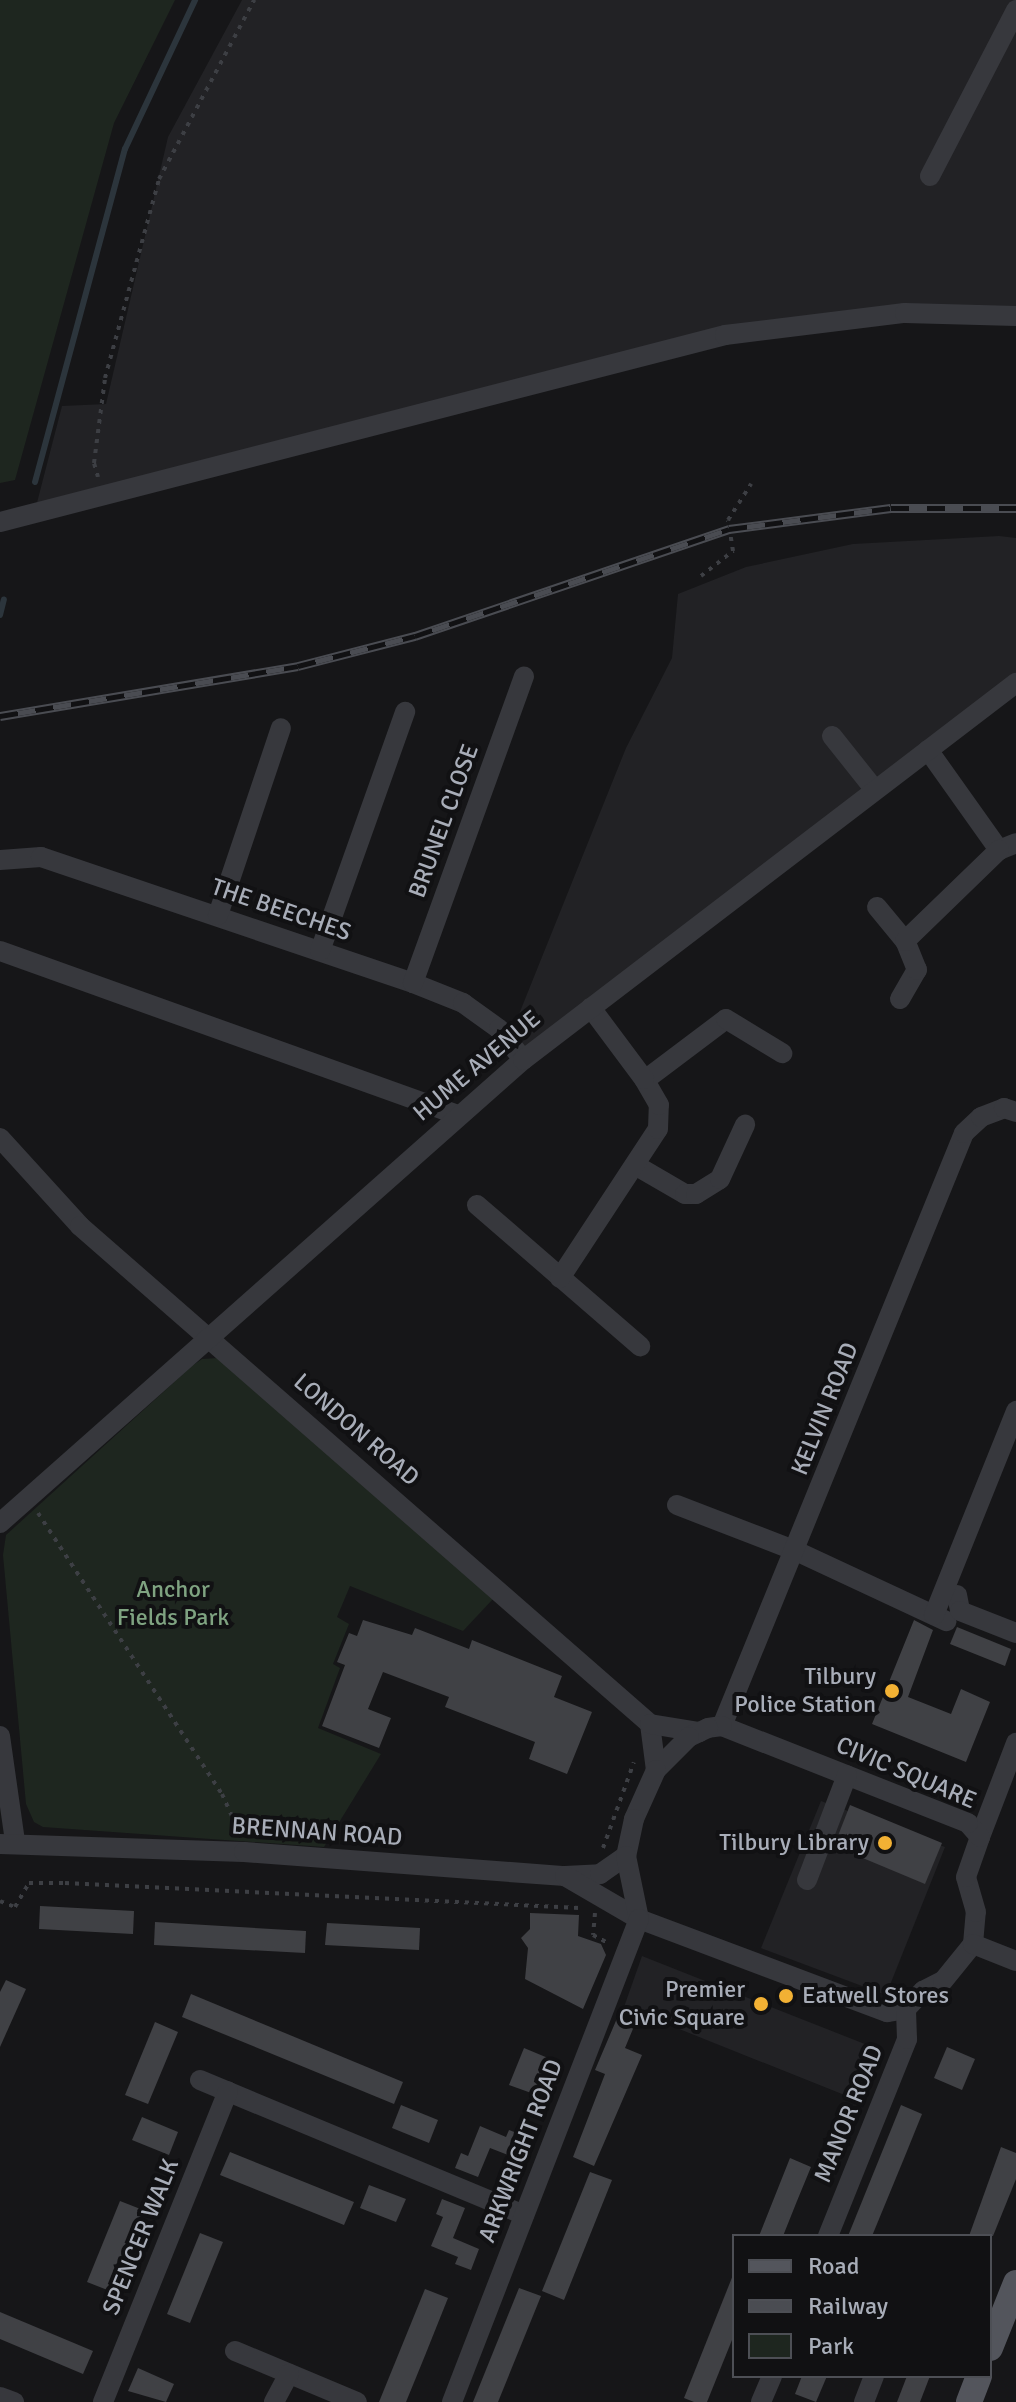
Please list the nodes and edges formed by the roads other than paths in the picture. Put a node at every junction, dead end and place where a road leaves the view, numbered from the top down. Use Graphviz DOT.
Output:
graph roads {
  1 [pos="1016,10"];
  2 [pos="930,176"];
  3 [pos="1016,316"];
  4 [pos="0,522"];
  5 [pos="524,677"];
  6 [pos="1016,683"];
  7 [pos="405,712"];
  8 [pos="281,728"];
  9 [pos="832,736"];
  10 [pos="928,750"];
  11 [pos="875,790"];
  12 [pos="1008,847"];
  13 [pos="0,860"];
  14 [pos="877,907"];
  15 [pos="218,915"];
  16 [pos="905,941"];
  17 [pos="0,951"];
  18 [pos="320,951"];
  19 [pos="413,983"];
  20 [pos="900,999"];
  21 [pos="591,1008"];
  22 [pos="782,1053"];
  23 [pos="523,1060"];
  24 [pos="645,1080"];
  25 [pos="1016,1112"];
  26 [pos="457,1115"];
  27 [pos="745,1125"];
  28 [pos="0,1138"];
  29 [pos="635,1165"];
  30 [pos="477,1205"];
  31 [pos="560,1278"];
  32 [pos="213,1338"];
  33 [pos="640,1346"];
  34 [pos="1016,1411"];
  35 [pos="677,1505"];
  36 [pos="0,1523"];
  37 [pos="796,1551"];
  38 [pos="957,1595"];
  39 [pos="1016,1633"];
  40 [pos="650,1724"];
  41 [pos="722,1726"];
  42 [pos="699,1732"];
  43 [pos="0,1736"];
  44 [pos="1016,1743"];
  45 [pos="656,1770"];
  46 [pos="847,1775"];
  47 [pos="980,1837"];
  48 [pos="8,1843"];
  49 [pos="626,1856"];
  50 [pos="565,1876"];
  51 [pos="807,1880"];
  52 [pos="639,1919"];
  53 [pos="973,1944"];
  54 [pos="1016,1961"];
  55 [pos="906,2009"];
  56 [pos="200,2080"];
  57 [pos="228,2091"];
  58 [pos="524,2215"];
  59 [pos="829,2234"];
  60 [pos="1016,2283"];
  61 [pos="996,2318"];
  62 [pos="992,2338"];
  63 [pos="235,2351"];
  64 [pos="289,2374"];
  65 [pos="771,2378"];
  66 [pos="873,2378"];
  67 [pos="978,2378"];
  68 [pos="0,2397"];
  69 [pos="14,2402"];
  70 [pos="103,2402"];
  71 [pos="274,2402"];
  72 [pos="357,2402"];
  73 [pos="452,2402"];
  74 [pos="761,2402"];
  75 [pos="864,2402"];
  76 [pos="969,2402"];
  1 -- 2 [label="street"];
  3 -- 4 [label="street"];
  5 -- 19 [label="street, BRUNEL CLOSE"];
  6 -- 10 [label="street, HUME AVENUE"];
  7 -- 18 [label="street"];
  8 -- 15 [label="street"];
  9 -- 11 [label="street"];
  10 -- 11 [label="street, HUME AVENUE"];
  10 -- 12 [label="street"];
  11 -- 21 [label="street, HUME AVENUE"];
  12 -- 16 [label="street"];
  13 -- 15 [label="street, THE BEECHES"];
  14 -- 16 [label="street"];
  15 -- 18 [label="street, THE BEECHES"];
  16 -- 20 [label="street"];
  17 -- 26 [label="street"];
  18 -- 19 [label="street, THE BEECHES"];
  19 -- 23 [label="street, THE BEECHES"];
  21 -- 23 [label="street, HUME AVENUE"];
  21 -- 24 [label="street"];
  22 -- 24 [label="street"];
  23 -- 26 [label="street, HUME AVENUE"];
  24 -- 29 [label="street"];
  25 -- 37 [label="street, KELVIN ROAD"];
  26 -- 32 [label="street, HUME AVENUE"];
  27 -- 29 [label="street"];
  28 -- 32 [label="street, LONDON ROAD"];
  29 -- 31 [label="street"];
  30 -- 31 [label="street"];
  31 -- 33 [label="street"];
  32 -- 36 [label="street, HUME AVENUE"];
  32 -- 40 [label="street, LONDON ROAD"];
  34 -- 37 [label="street"];
  35 -- 37 [label="street"];
  37 -- 41 [label="street, KELVIN ROAD"];
  38 -- 39 [label="street"];
  40 -- 42 [label="street"];
  40 -- 45 [label="street"];
  41 -- 42 [label="street"];
  41 -- 46 [label="street, CIVIC SQUARE"];
  42 -- 45 [label="street"];
  43 -- 48 [label="street"];
  44 -- 47 [label="street"];
  45 -- 49 [label="street"];
  46 -- 47 [label="street, CIVIC SQUARE"];
  46 -- 51 [label="street"];
  47 -- 53 [label="street, CIVIC SQUARE"];
  48 -- 50 [label="street, BRENNAN ROAD"];
  49 -- 50 [label="street, BRENNAN ROAD"];
  49 -- 52 [label="street"];
  50 -- 52 [label="street"];
  52 -- 55 [label="street"];
  52 -- 58 [label="street, ARKWRIGHT ROAD"];
  53 -- 54 [label="street"];
  53 -- 55 [label="street"];
  55 -- 59 [label="street, MANOR ROAD"];
  56 -- 57 [label="street"];
  57 -- 58 [label="street"];
  57 -- 70 [label="street, SPENCER WALK"];
  58 -- 73 [label="street, ARKWRIGHT ROAD"];
  60 -- 61 [label="main road"];
  61 -- 62 [label="main road"];
  63 -- 64 [label="street"];
  64 -- 71 [label="street"];
  64 -- 72 [label="street"];
  65 -- 74 [label="street"];
  66 -- 75 [label="street"];
  67 -- 76 [label="main road"];
  68 -- 69 [label="street"];
}
